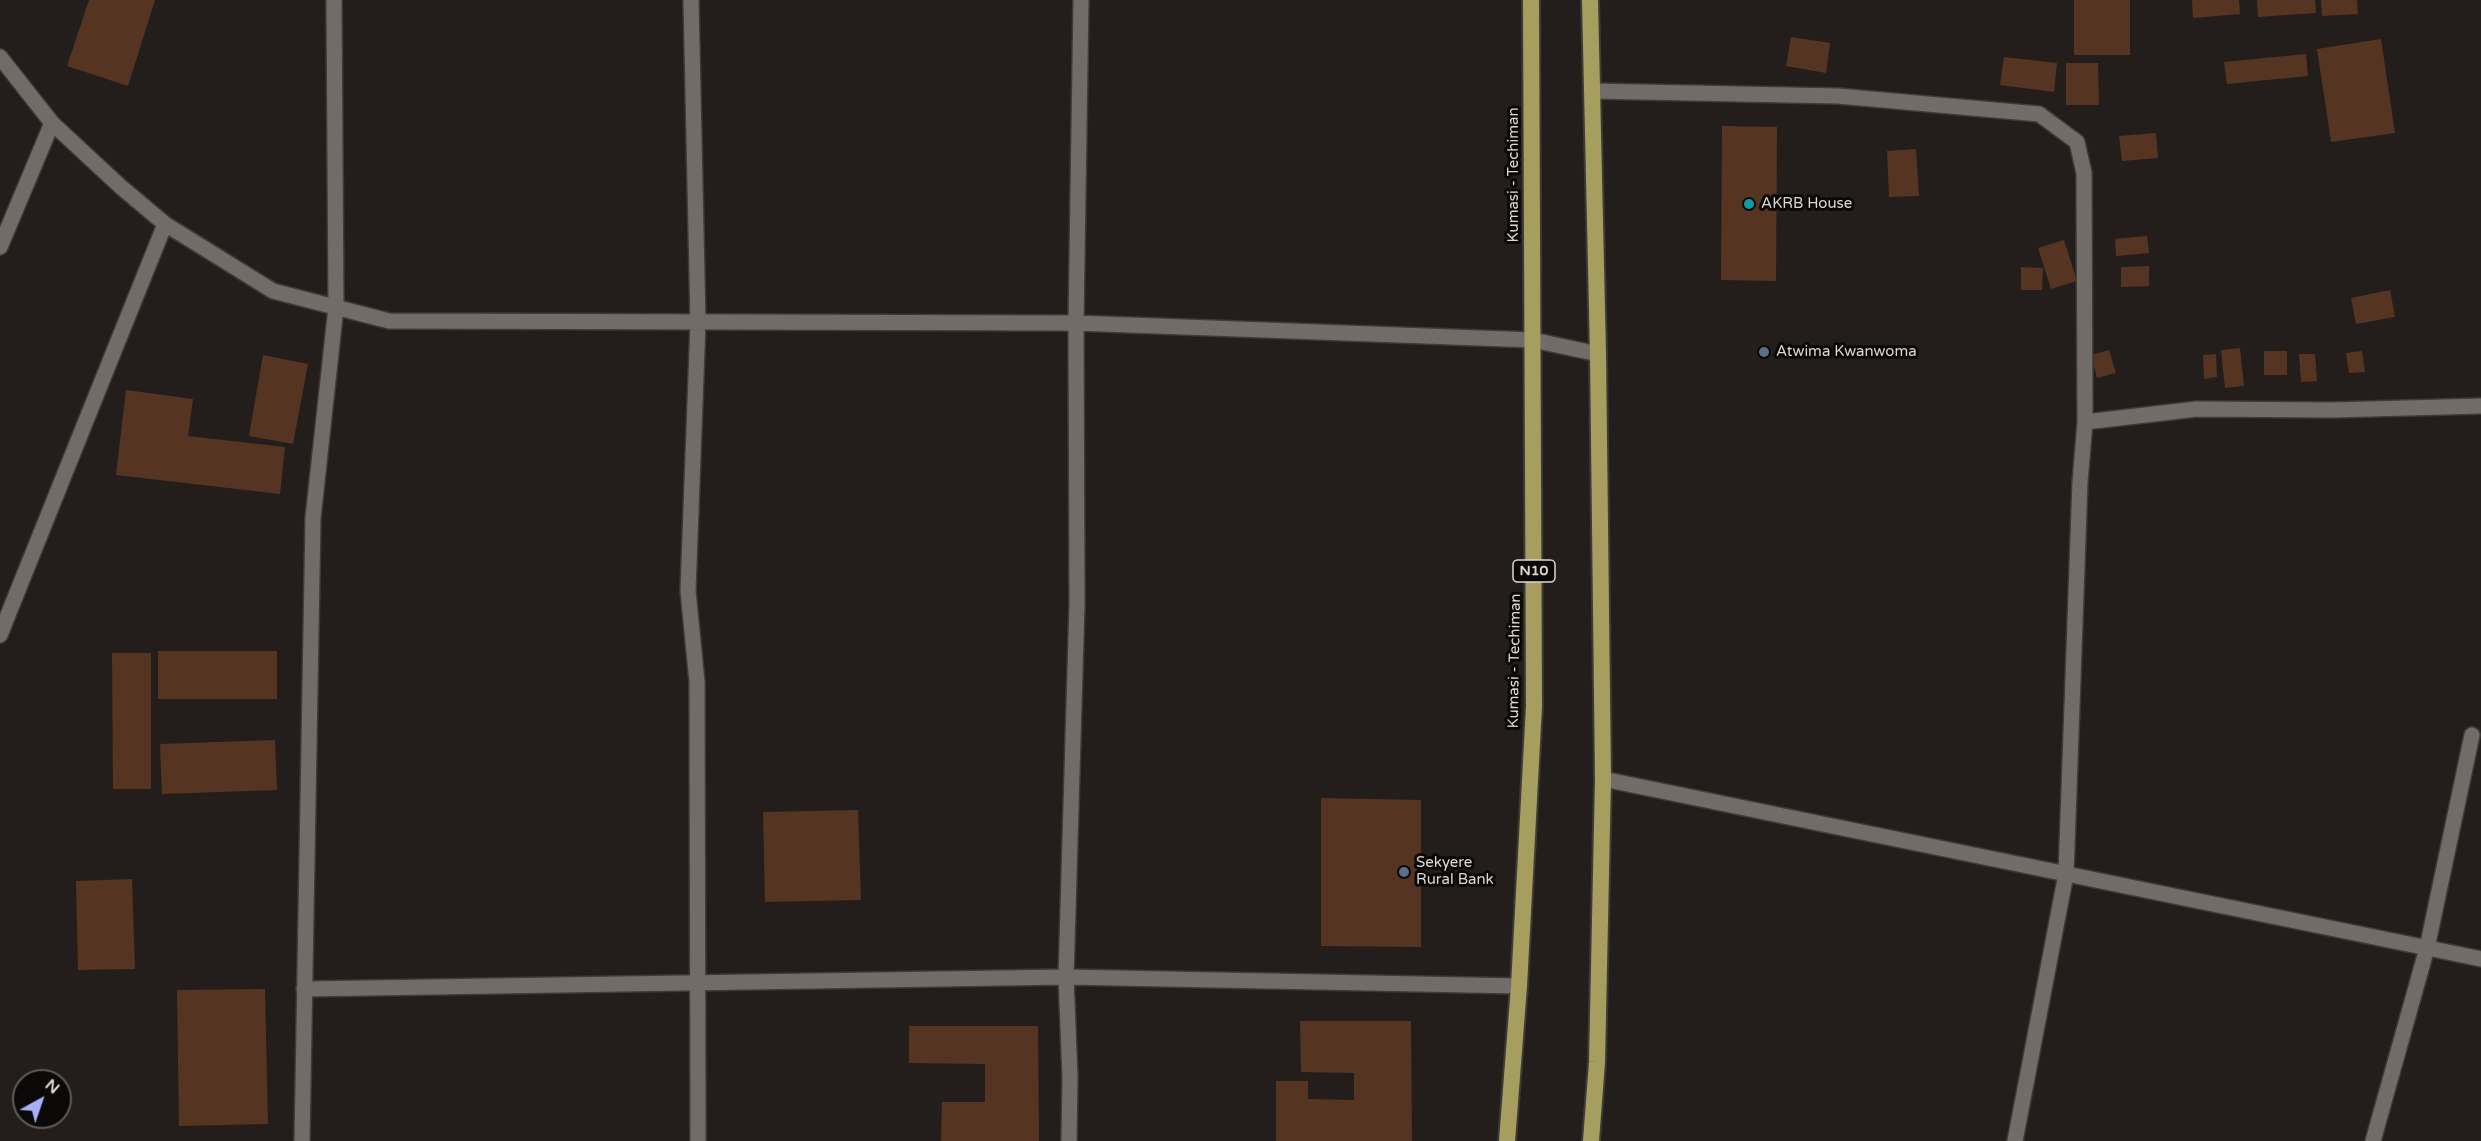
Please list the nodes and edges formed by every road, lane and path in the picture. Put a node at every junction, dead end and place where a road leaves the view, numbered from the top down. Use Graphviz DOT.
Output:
graph roads {
  1 [pos="334,0"];
  2 [pos="691,0"];
  3 [pos="1081,0"];
  4 [pos="1531,0"];
  5 [pos="1590,0"];
  6 [pos="0,57"];
  7 [pos="1592,91"];
  8 [pos="52,123"];
  9 [pos="165,224"];
  10 [pos="0,247"];
  11 [pos="336,307"];
  12 [pos="698,322"];
  13 [pos="1076,323"];
  14 [pos="1533,340"];
  15 [pos="1598,354"];
  16 [pos="2481,406"];
  17 [pos="2085,422"];
  18 [pos="0,635"];
  19 [pos="2472,735"];
  20 [pos="1603,779"];
  21 [pos="2066,874"];
  22 [pos="2427,948"];
  23 [pos="2481,959"];
  24 [pos="1066,977"];
  25 [pos="696,983"];
  26 [pos="1519,986"];
  27 [pos="304,989"];
  28 [pos="302,1141"];
  29 [pos="698,1141"];
  30 [pos="1069,1141"];
  31 [pos="1507,1141"];
  32 [pos="1591,1141"];
  33 [pos="2015,1141"];
  34 [pos="2373,1141"];
  1 -- 11 [label="street"];
  2 -- 12 [label="street"];
  3 -- 13 [label="street"];
  4 -- 14 [label="highway, Kumasi - Techiman / N10"];
  5 -- 7 [label="highway"];
  6 -- 8 [label="street"];
  7 -- 15 [label="highway"];
  7 -- 17 [label="street"];
  8 -- 9 [label="street"];
  8 -- 10 [label="street"];
  9 -- 11 [label="street"];
  9 -- 18 [label="street"];
  11 -- 12 [label="street"];
  11 -- 27 [label="street"];
  12 -- 13 [label="street"];
  12 -- 25 [label="street"];
  13 -- 14 [label="street"];
  13 -- 24 [label="street"];
  14 -- 15 [label="street"];
  14 -- 26 [label="highway, Kumasi - Techiman / N10"];
  15 -- 20 [label="highway"];
  16 -- 17 [label="street"];
  17 -- 21 [label="street"];
  19 -- 22 [label="street"];
  20 -- 21 [label="street"];
  20 -- 32 [label="highway"];
  21 -- 22 [label="street"];
  21 -- 33 [label="street"];
  22 -- 23 [label="street"];
  22 -- 34 [label="street"];
  24 -- 25 [label="street"];
  24 -- 26 [label="street"];
  24 -- 30 [label="street"];
  25 -- 27 [label="street"];
  25 -- 29 [label="street"];
  26 -- 31 [label="highway, Kumasi - Techiman / N10"];
  27 -- 28 [label="street"];
}
